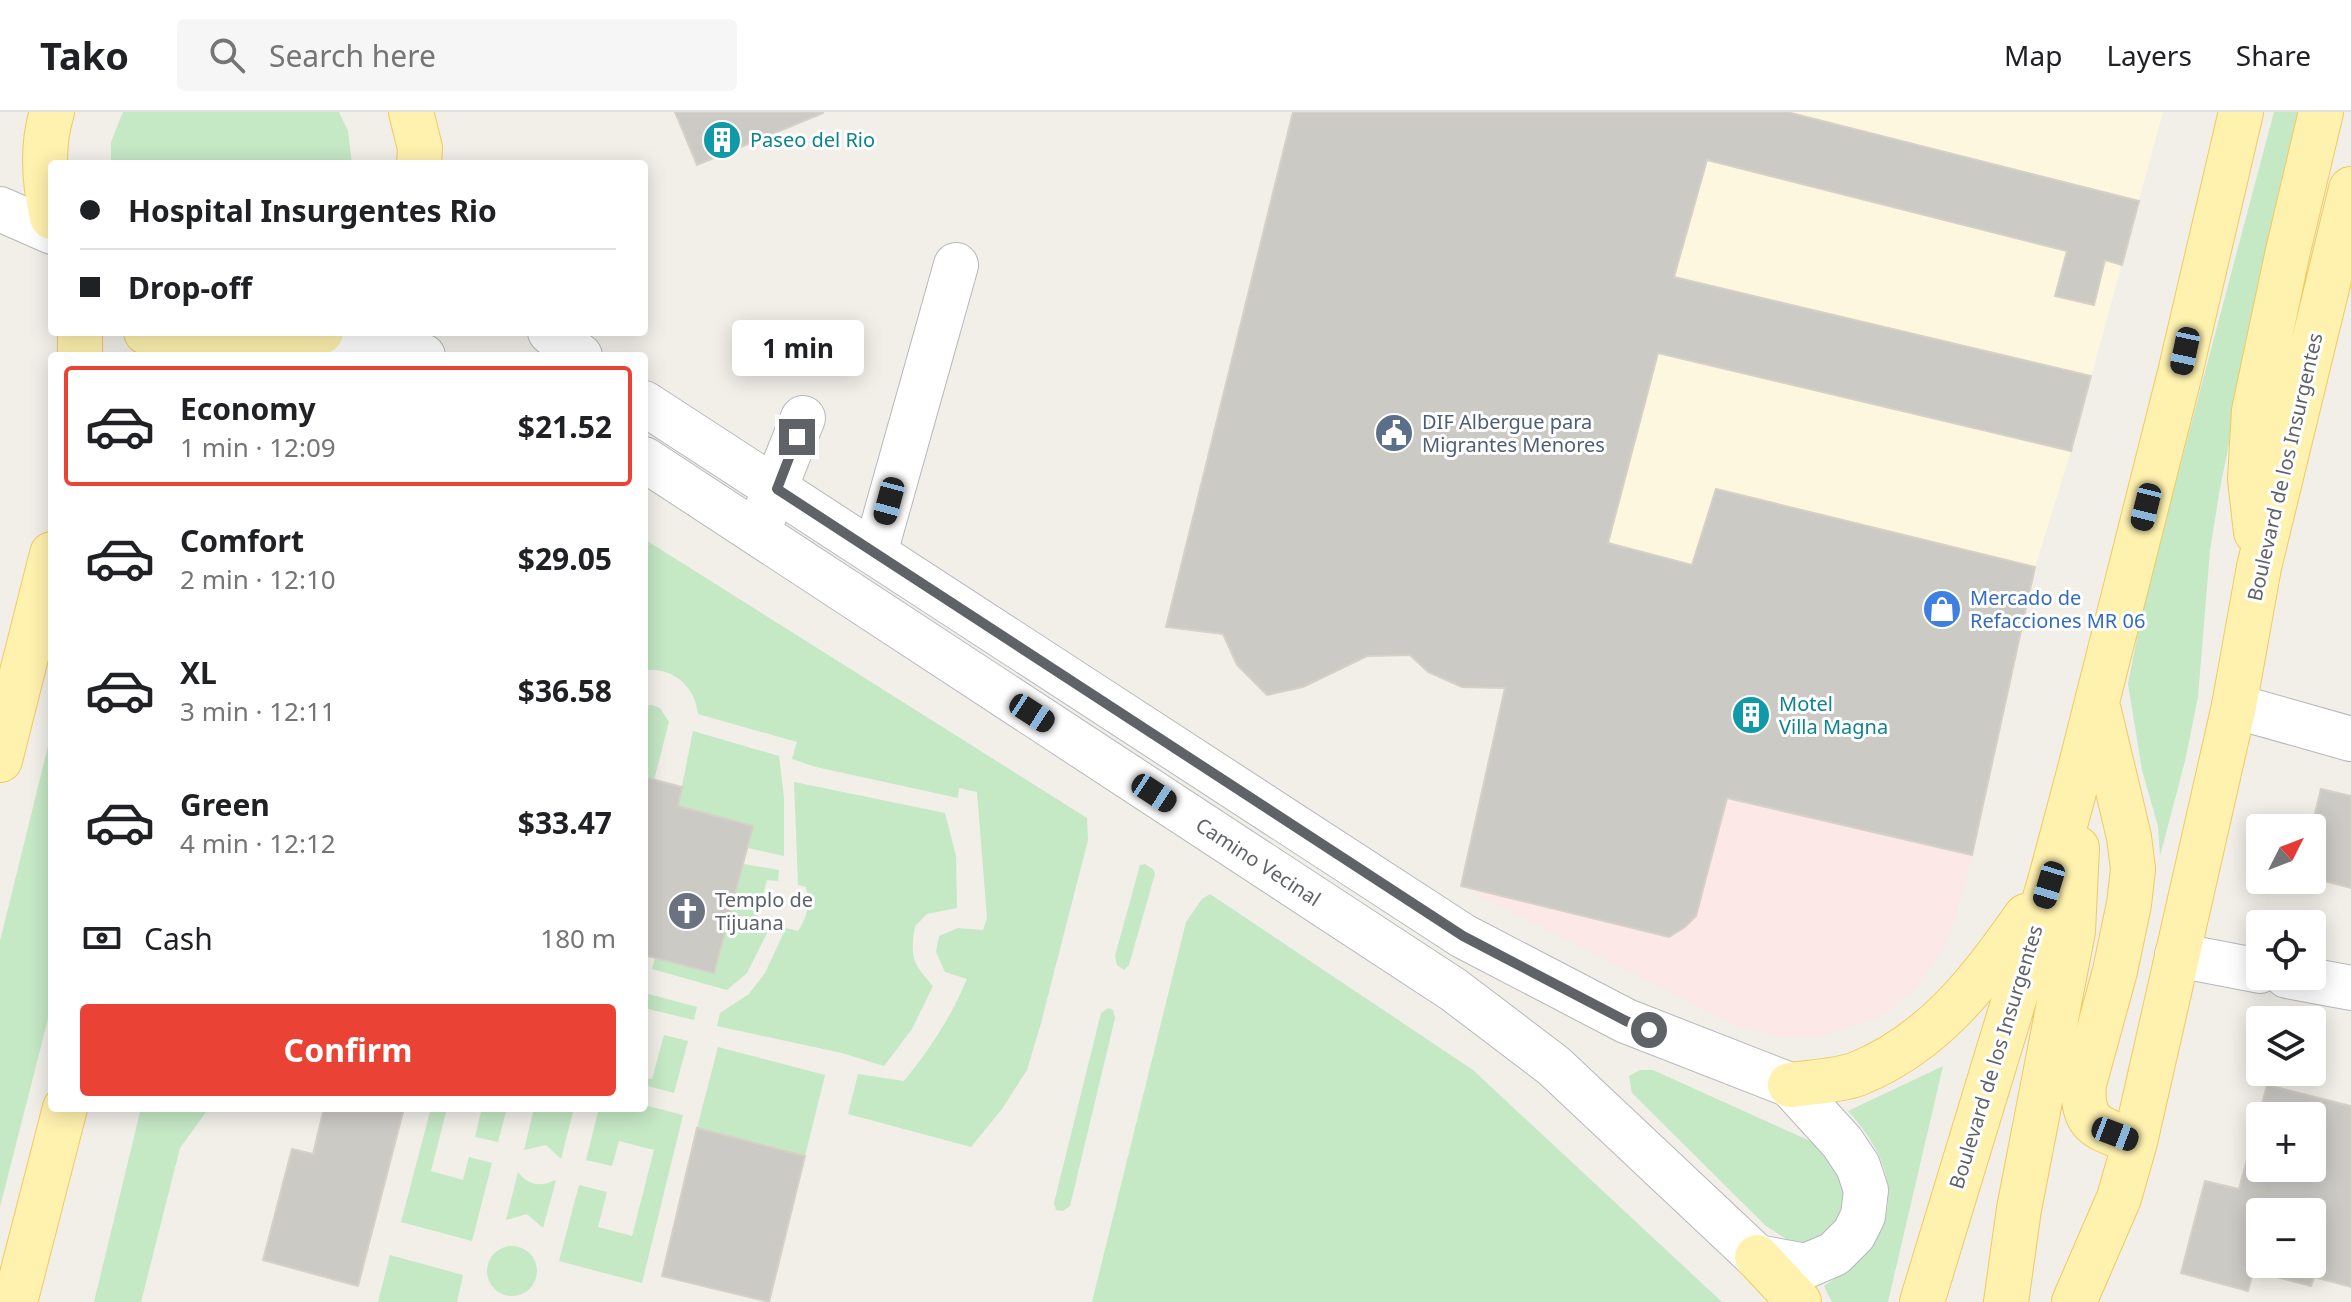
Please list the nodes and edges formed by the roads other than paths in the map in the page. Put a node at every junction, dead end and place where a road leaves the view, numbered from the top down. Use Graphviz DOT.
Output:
graph roads {
  1 [pos="52,112"];
  2 [pos="413,112"];
  3 [pos="2241,112"];
  4 [pos="2321,112"];
  5 [pos="419,160"];
  6 [pos="441,160"];
  7 [pos="2351,189"];
  8 [pos="48,200"];
  9 [pos="0,209"];
  10 [pos="48,230"];
  11 [pos="956,265"];
  12 [pos="152,336"];
  13 [pos="555,336"];
  14 [pos="309,341"];
  15 [pos="216,352"];
  16 [pos="258,352"];
  17 [pos="393,352"];
  18 [pos="575,352"];
  19 [pos="648,406"];
  20 [pos="803,418"];
  21 [pos="648,462"];
  22 [pos="777,489"];
  23 [pos="757,533"];
  24 [pos="875,553"];
  25 [pos="2259,567"];
  26 [pos="48,570"];
  27 [pos="2097,705"];
  28 [pos="2234,706"];
  29 [pos="2351,739"];
  30 [pos="0,760"];
  31 [pos="2080,769"];
  32 [pos="2049,885"];
  33 [pos="2177,955"];
  34 [pos="2246,968"];
  35 [pos="2326,983"];
  36 [pos="2351,988"];
  37 [pos="1790,1085"];
  38 [pos="64,1112"];
  39 [pos="2135,1142"];
  40 [pos="2119,1198"];
  41 [pos="1757,1257"];
  42 [pos="15,1302"];
  43 [pos="1799,1302"];
  44 [pos="1922,1302"];
  45 [pos="2006,1302"];
  46 [pos="2074,1302"];
  47 [pos="2107,1302"];
  1 -- 8 [label="main road"];
  2 -- 5 [label="main road"];
  2 -- 6 [label="street"];
  3 -- 27 [label="main road, Boulevard de los Insurgentes"];
  4 -- 25 [label="main road"];
  7 -- 25 [label="main road, Boulevard de los Insurgentes"];
  9 -- 10 [label="street"];
  11 -- 24 [label="street"];
  12 -- 15 [label="main road"];
  13 -- 18 [label="street"];
  14 -- 16 [label="main road"];
  14 -- 17 [label="street"];
  19 -- 22 [label="street"];
  20 -- 22 [label="street"];
  21 -- 23 [label="street, Camino Vecinal"];
  22 -- 23 [label="street"];
  22 -- 24 [label="street"];
  23 -- 41 [label="street, Camino Vecinal"];
  24 -- 37 [label="street"];
  25 -- 28 [label="main road, Boulevard de los Insurgentes"];
  26 -- 30 [label="main road"];
  27 -- 31 [label="main road, Boulevard de los Insurgentes"];
  27 -- 39 [label="main road"];
  28 -- 29 [label="street"];
  28 -- 33 [label="main road, Boulevard de los Insurgentes"];
  31 -- 32 [label="main road, Boulevard de los Insurgentes"];
  31 -- 45 [label="main road"];
  32 -- 37 [label="main road"];
  32 -- 44 [label="main road, Boulevard de los Insurgentes"];
  33 -- 34 [label="street"];
  33 -- 39 [label="main road, Boulevard de los Insurgentes"];
  35 -- 36 [label="street"];
  37 -- 41 [label="street"];
  38 -- 42 [label="main road"];
  39 -- 40 [label="main road, Boulevard de los Insurgentes"];
  40 -- 46 [label="main road, Boulevard de los Insurgentes"];
  40 -- 47 [label="main road"];
  41 -- 43 [label="main road"];
}
